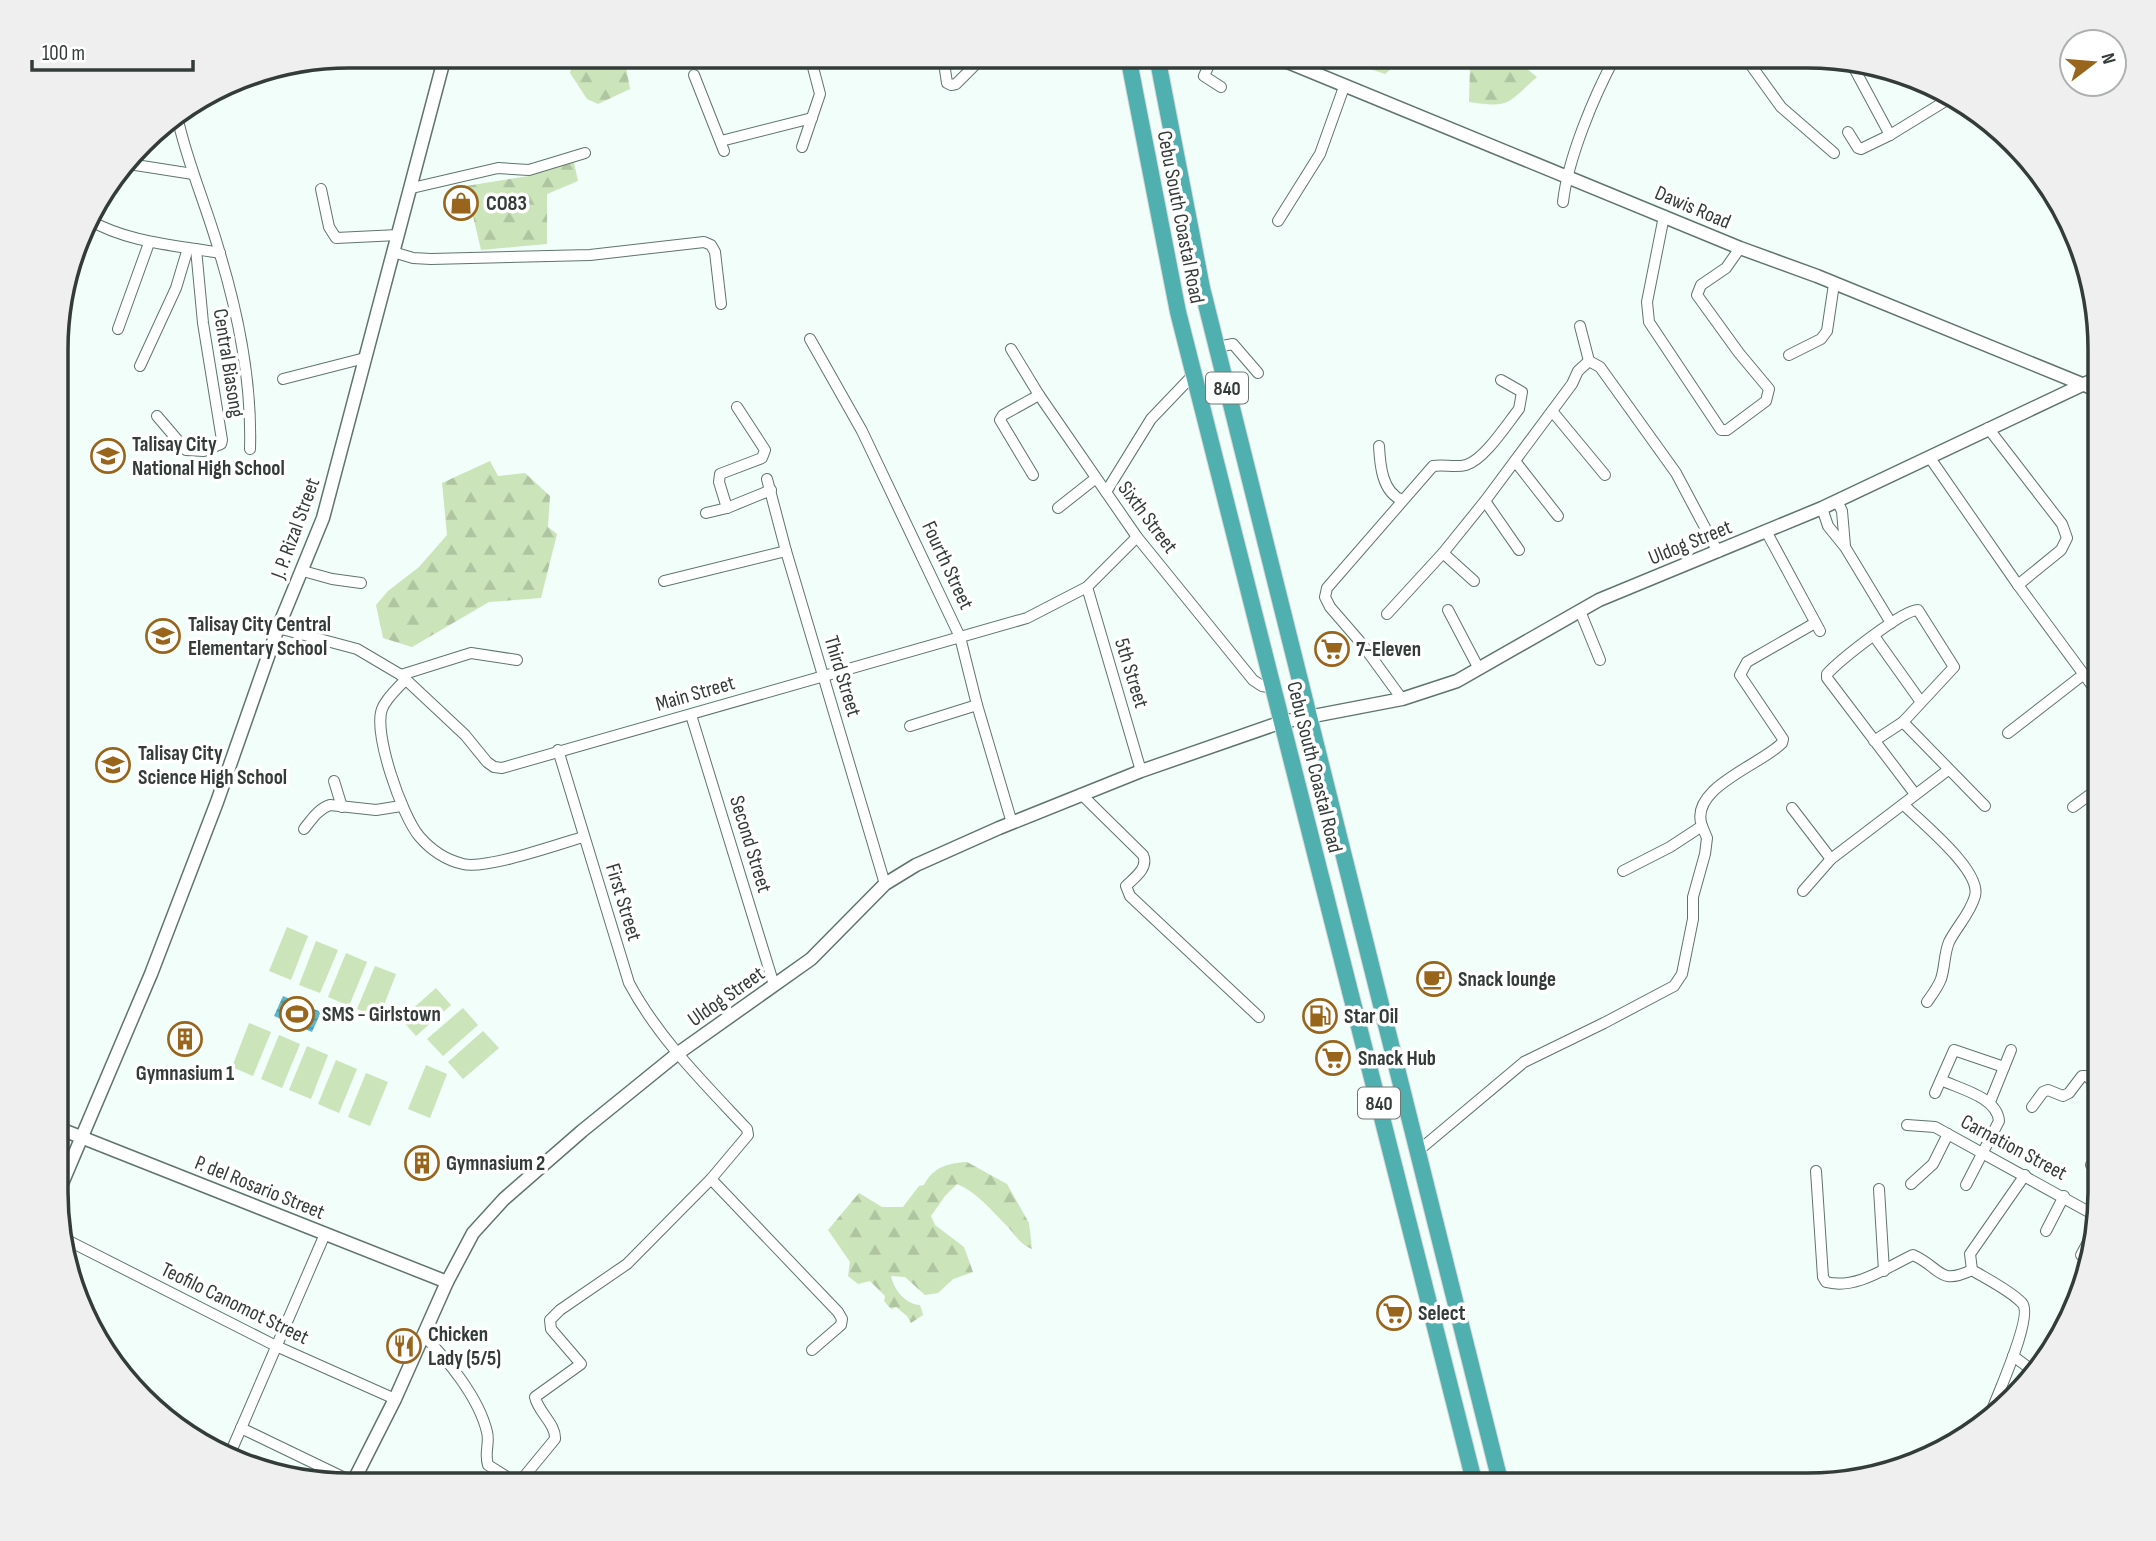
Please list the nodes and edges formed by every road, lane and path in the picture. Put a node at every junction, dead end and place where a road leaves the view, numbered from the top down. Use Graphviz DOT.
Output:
graph roads {
  1 [pos="442,68"];
  2 [pos="813,68"];
  3 [pos="945,68"];
  4 [pos="972,68"];
  5 [pos="1130,68"];
  6 [pos="1159,68"];
  7 [pos="1208,68"];
  8 [pos="1300,68"];
  9 [pos="1609,68"];
  10 [pos="1753,68"];
  11 [pos="1857,73"];
  12 [pos="695,75"];
  13 [pos="1221,87"];
  14 [pos="1344,87"];
  15 [pos="1942,103"];
  16 [pos="812,118"];
  17 [pos="179,125"];
  18 [pos="1848,132"];
  19 [pos="1890,135"];
  20 [pos="802,147"];
  21 [pos="585,153"];
  22 [pos="1834,153"];
  23 [pos="137,165"];
  24 [pos="193,174"];
  25 [pos="1568,176"];
  26 [pos="412,188"];
  27 [pos="321,189"];
  28 [pos="1563,202"];
  29 [pos="1664,216"];
  30 [pos="1278,221"];
  31 [pos="98,223"];
  32 [pos="398,235"];
  33 [pos="149,243"];
  34 [pos="192,248"];
  35 [pos="1740,248"];
  36 [pos="393,251"];
  37 [pos="220,253"];
  38 [pos="1834,284"];
  39 [pos="720,304"];
  40 [pos="1580,326"];
  41 [pos="118,329"];
  42 [pos="810,339"];
  43 [pos="1216,347"];
  44 [pos="1011,349"];
  45 [pos="1789,355"];
  46 [pos="365,358"];
  47 [pos="1589,361"];
  48 [pos="140,366"];
  49 [pos="1258,373"];
  50 [pos="1194,374"];
  51 [pos="283,379"];
  52 [pos="1501,380"];
  53 [pos="2088,382"];
  54 [pos="2082,384"];
  55 [pos="2088,386"];
  56 [pos="1039,395"];
  57 [pos="737,407"];
  58 [pos="1552,411"];
  59 [pos="157,416"];
  60 [pos="1988,428"];
  61 [pos="1379,446"];
  62 [pos="250,449"];
  63 [pos="1930,458"];
  64 [pos="1515,461"];
  65 [pos="1033,475"];
  66 [pos="1605,475"];
  67 [pos="767,478"];
  68 [pos="1096,478"];
  69 [pos="771,490"];
  70 [pos="1106,492"];
  71 [pos="1402,500"];
  72 [pos="1485,501"];
  73 [pos="1837,501"];
  74 [pos="727,508"];
  75 [pos="1058,508"];
  76 [pos="1822,508"];
  77 [pos="706,513"];
  78 [pos="1558,516"];
  79 [pos="1766,531"];
  80 [pos="1137,537"];
  81 [pos="1845,547"];
  82 [pos="1518,550"];
  83 [pos="786,551"];
  84 [pos="1718,552"];
  85 [pos="1443,553"];
  86 [pos="303,571"];
  87 [pos="1474,580"];
  88 [pos="664,581"];
  89 [pos="361,583"];
  90 [pos="2018,584"];
  91 [pos="1087,587"];
  92 [pos="1448,610"];
  93 [pos="1580,611"];
  94 [pos="1387,614"];
  95 [pos="1891,623"];
  96 [pos="278,628"];
  97 [pos="1874,636"];
  98 [pos="960,637"];
  99 [pos="517,660"];
  100 [pos="1600,660"];
  101 [pos="1479,668"];
  102 [pos="2084,674"];
  103 [pos="822,676"];
  104 [pos="403,677"];
  105 [pos="2088,680"];
  106 [pos="1274,688"];
  107 [pos="1402,699"];
  108 [pos="1921,702"];
  109 [pos="977,705"];
  110 [pos="691,715"];
  111 [pos="1308,717"];
  112 [pos="1282,722"];
  113 [pos="1903,722"];
  114 [pos="910,726"];
  115 [pos="2008,733"];
  116 [pos="1874,741"];
  117 [pos="558,750"];
  118 [pos="1948,770"];
  119 [pos="1141,771"];
  120 [pos="334,781"];
  121 [pos="1081,794"];
  122 [pos="1914,794"];
  123 [pos="2088,796"];
  124 [pos="1904,805"];
  125 [pos="401,806"];
  126 [pos="1985,806"];
  127 [pos="342,807"];
  128 [pos="2073,807"];
  129 [pos="1792,808"];
  130 [pos="1012,822"];
  131 [pos="1702,826"];
  132 [pos="304,829"];
  133 [pos="583,837"];
  134 [pos="1831,859"];
  135 [pos="1623,871"];
  136 [pos="885,884"];
  137 [pos="1803,891"];
  138 [pos="774,985"];
  139 [pos="1927,1002"];
  140 [pos="1259,1017"];
  141 [pos="2011,1050"];
  142 [pos="677,1054"];
  143 [pos="2004,1067"];
  144 [pos="2088,1077"];
  145 [pos="1941,1080"];
  146 [pos="1935,1093"];
  147 [pos="1990,1102"];
  148 [pos="2032,1107"];
  149 [pos="1907,1125"];
  150 [pos="68,1132"];
  151 [pos="1948,1134"];
  152 [pos="82,1137"];
  153 [pos="1418,1151"];
  154 [pos="1985,1153"];
  155 [pos="68,1170"];
  156 [pos="1816,1171"];
  157 [pos="2025,1175"];
  158 [pos="711,1179"];
  159 [pos="1911,1184"];
  160 [pos="1966,1185"];
  161 [pos="1879,1189"];
  162 [pos="2064,1196"];
  163 [pos="2087,1210"];
  164 [pos="2046,1231"];
  165 [pos="325,1234"];
  166 [pos="73,1243"];
  167 [pos="1972,1270"];
  168 [pos="1884,1271"];
  169 [pos="447,1282"];
  170 [pos="423,1335"];
  171 [pos="276,1346"];
  172 [pos="812,1350"];
  173 [pos="2014,1356"];
  174 [pos="2027,1366"];
  175 [pos="1997,1398"];
  176 [pos="395,1399"];
  177 [pos="241,1428"];
  178 [pos="233,1447"];
  179 [pos="330,1472"];
  180 [pos="358,1473"];
  181 [pos="504,1473"];
  182 [pos="529,1473"];
  183 [pos="1472,1473"];
  184 [pos="1497,1473"];
  1 -- 26 [label="street, J. P. Rizal Street"];
  2 -- 16 [label="street"];
  3 -- 4 [label="street"];
  5 -- 50 [label="highway, Cebu South Coastal Road / 840"];
  6 -- 43 [label="highway, Cebu South Coastal Road / 840"];
  7 -- 13 [label="street"];
  8 -- 14 [label="street, Dawis Road"];
  9 -- 25 [label="street"];
  10 -- 22 [label="street"];
  11 -- 19 [label="street"];
  12 -- 16 [label="street"];
  14 -- 25 [label="street, Dawis Road"];
  14 -- 30 [label="street"];
  15 -- 19 [label="street"];
  16 -- 20 [label="street"];
  17 -- 24 [label="street"];
  18 -- 19 [label="street"];
  21 -- 26 [label="street"];
  23 -- 24 [label="street"];
  24 -- 37 [label="street"];
  25 -- 28 [label="street"];
  25 -- 29 [label="street, Dawis Road"];
  26 -- 32 [label="street, J. P. Rizal Street"];
  27 -- 32 [label="street"];
  29 -- 35 [label="street, Dawis Road"];
  29 -- 35 [label="street"];
  31 -- 33 [label="street"];
  32 -- 36 [label="street, J. P. Rizal Street"];
  33 -- 34 [label="street"];
  33 -- 41 [label="street"];
  34 -- 37 [label="street"];
  34 -- 48 [label="street"];
  34 -- 59 [label="street, Central Biasong"];
  35 -- 38 [label="street, Dawis Road"];
  36 -- 39 [label="street"];
  36 -- 46 [label="street, J. P. Rizal Street"];
  37 -- 62 [label="street"];
  38 -- 45 [label="street"];
  38 -- 54 [label="street, Dawis Road"];
  40 -- 47 [label="street"];
  42 -- 98 [label="street, Fourth Street"];
  43 -- 49 [label="street"];
  43 -- 111 [label="highway, Cebu South Coastal Road / 840"];
  44 -- 56 [label="street, Sixth Street"];
  46 -- 51 [label="street"];
  46 -- 86 [label="street, J. P. Rizal Street"];
  47 -- 58 [label="street"];
  47 -- 84 [label="street"];
  50 -- 70 [label="street"];
  50 -- 106 [label="highway, Cebu South Coastal Road / 840"];
  52 -- 71 [label="street"];
  53 -- 54 [label="street, Uldog Street"];
  54 -- 55 [label="street, Dawis Road"];
  54 -- 60 [label="street, Uldog Street"];
  56 -- 65 [label="street"];
  56 -- 68 [label="street, Sixth Street"];
  57 -- 74 [label="street"];
  58 -- 64 [label="street"];
  58 -- 66 [label="street"];
  60 -- 63 [label="street, Uldog Street"];
  60 -- 90 [label="street"];
  61 -- 71 [label="street"];
  63 -- 73 [label="street, Uldog Street"];
  63 -- 90 [label="street"];
  64 -- 72 [label="street"];
  64 -- 78 [label="street"];
  67 -- 69 [label="street, Third Street"];
  68 -- 70 [label="street, Sixth Street"];
  68 -- 75 [label="street"];
  69 -- 74 [label="street"];
  69 -- 83 [label="street, Third Street"];
  70 -- 80 [label="street, Sixth Street"];
  71 -- 107 [label="street"];
  72 -- 82 [label="street"];
  72 -- 85 [label="street"];
  73 -- 76 [label="street, Uldog Street"];
  73 -- 81 [label="street"];
  74 -- 77 [label="street"];
  76 -- 79 [label="street, Uldog Street"];
  76 -- 81 [label="street"];
  79 -- 84 [label="street, Uldog Street"];
  79 -- 131 [label="street"];
  80 -- 91 [label="street, Main Street"];
  80 -- 106 [label="street, Sixth Street"];
  81 -- 95 [label="street"];
  83 -- 88 [label="street"];
  83 -- 103 [label="street, Third Street"];
  84 -- 93 [label="street, Uldog Street"];
  85 -- 87 [label="street"];
  85 -- 94 [label="street"];
  86 -- 89 [label="street"];
  86 -- 96 [label="street, J. P. Rizal Street"];
  90 -- 102 [label="street"];
  91 -- 98 [label="street, Main Street"];
  91 -- 119 [label="street, 5th Street"];
  92 -- 101 [label="street"];
  93 -- 100 [label="street"];
  93 -- 101 [label="street, Uldog Street"];
  95 -- 97 [label="street"];
  95 -- 108 [label="street"];
  96 -- 104 [label="street, Main Street"];
  96 -- 152 [label="street, J. P. Rizal Street"];
  97 -- 108 [label="street"];
  97 -- 116 [label="street"];
  98 -- 103 [label="street, Main Street"];
  98 -- 109 [label="street, Fourth Street"];
  99 -- 104 [label="street"];
  101 -- 107 [label="street, Uldog Street"];
  102 -- 105 [label="street"];
  102 -- 115 [label="street"];
  103 -- 110 [label="street, Main Street"];
  103 -- 136 [label="street, Third Street"];
  104 -- 117 [label="street, Main Street"];
  104 -- 125 [label="street"];
  106 -- 112 [label="highway, Cebu South Coastal Road / 840"];
  107 -- 111 [label="street, Uldog Street"];
  108 -- 113 [label="street"];
  109 -- 114 [label="street"];
  109 -- 130 [label="street, Fourth Street"];
  110 -- 117 [label="street, Main Street"];
  110 -- 138 [label="street, Second Street"];
  111 -- 112 [label="street, Uldog Street"];
  111 -- 153 [label="highway, Cebu South Coastal Road / 840"];
  112 -- 119 [label="street, Uldog Street"];
  112 -- 183 [label="highway, Cebu South Coastal Road / 840"];
  113 -- 116 [label="street"];
  113 -- 118 [label="street"];
  116 -- 122 [label="street"];
  117 -- 133 [label="street, First Street"];
  118 -- 122 [label="street"];
  118 -- 126 [label="street"];
  119 -- 121 [label="street, Uldog Street"];
  120 -- 127 [label="street"];
  121 -- 130 [label="street, Uldog Street"];
  121 -- 140 [label="street"];
  122 -- 124 [label="street"];
  123 -- 128 [label="street"];
  124 -- 134 [label="street"];
  124 -- 139 [label="street"];
  125 -- 127 [label="street"];
  125 -- 133 [label="street"];
  127 -- 132 [label="street"];
  129 -- 134 [label="street"];
  130 -- 136 [label="street, Uldog Street"];
  131 -- 135 [label="street"];
  131 -- 153 [label="street"];
  133 -- 142 [label="street, First Street"];
  134 -- 137 [label="street"];
  136 -- 138 [label="street, Uldog Street"];
  138 -- 142 [label="street, Uldog Street"];
  141 -- 143 [label="street"];
  142 -- 158 [label="street, First Street"];
  142 -- 169 [label="street, Uldog Street"];
  143 -- 145 [label="street"];
  143 -- 147 [label="street"];
  144 -- 148 [label="street"];
  145 -- 146 [label="street"];
  145 -- 147 [label="street"];
  147 -- 154 [label="street"];
  149 -- 151 [label="street, Carnation Street"];
  150 -- 152 [label="street, P. del Rosario Street"];
  151 -- 154 [label="street, Carnation Street"];
  151 -- 159 [label="street"];
  152 -- 155 [label="street, J. P. Rizal Street"];
  152 -- 165 [label="street, P. del Rosario Street"];
  153 -- 184 [label="highway, Cebu South Coastal Road / 840"];
  154 -- 157 [label="street, Carnation Street"];
  154 -- 160 [label="street"];
  156 -- 168 [label="street"];
  157 -- 162 [label="street, Carnation Street"];
  157 -- 167 [label="street"];
  158 -- 172 [label="street"];
  158 -- 182 [label="street, First Street"];
  161 -- 168 [label="street"];
  162 -- 163 [label="street, Carnation Street"];
  162 -- 164 [label="street"];
  165 -- 169 [label="street, P. del Rosario Street"];
  165 -- 171 [label="street"];
  166 -- 171 [label="street, Teofilo Canomot Street"];
  167 -- 168 [label="street"];
  167 -- 173 [label="street"];
  169 -- 170 [label="street, Uldog Street"];
  170 -- 176 [label="street, Uldog Street"];
  170 -- 181 [label="street"];
  171 -- 176 [label="street, Teofilo Canomot Street"];
  171 -- 177 [label="street"];
  173 -- 174 [label="street"];
  173 -- 175 [label="street"];
  176 -- 180 [label="street, Uldog Street"];
  177 -- 178 [label="street"];
  177 -- 179 [label="street"];
}
